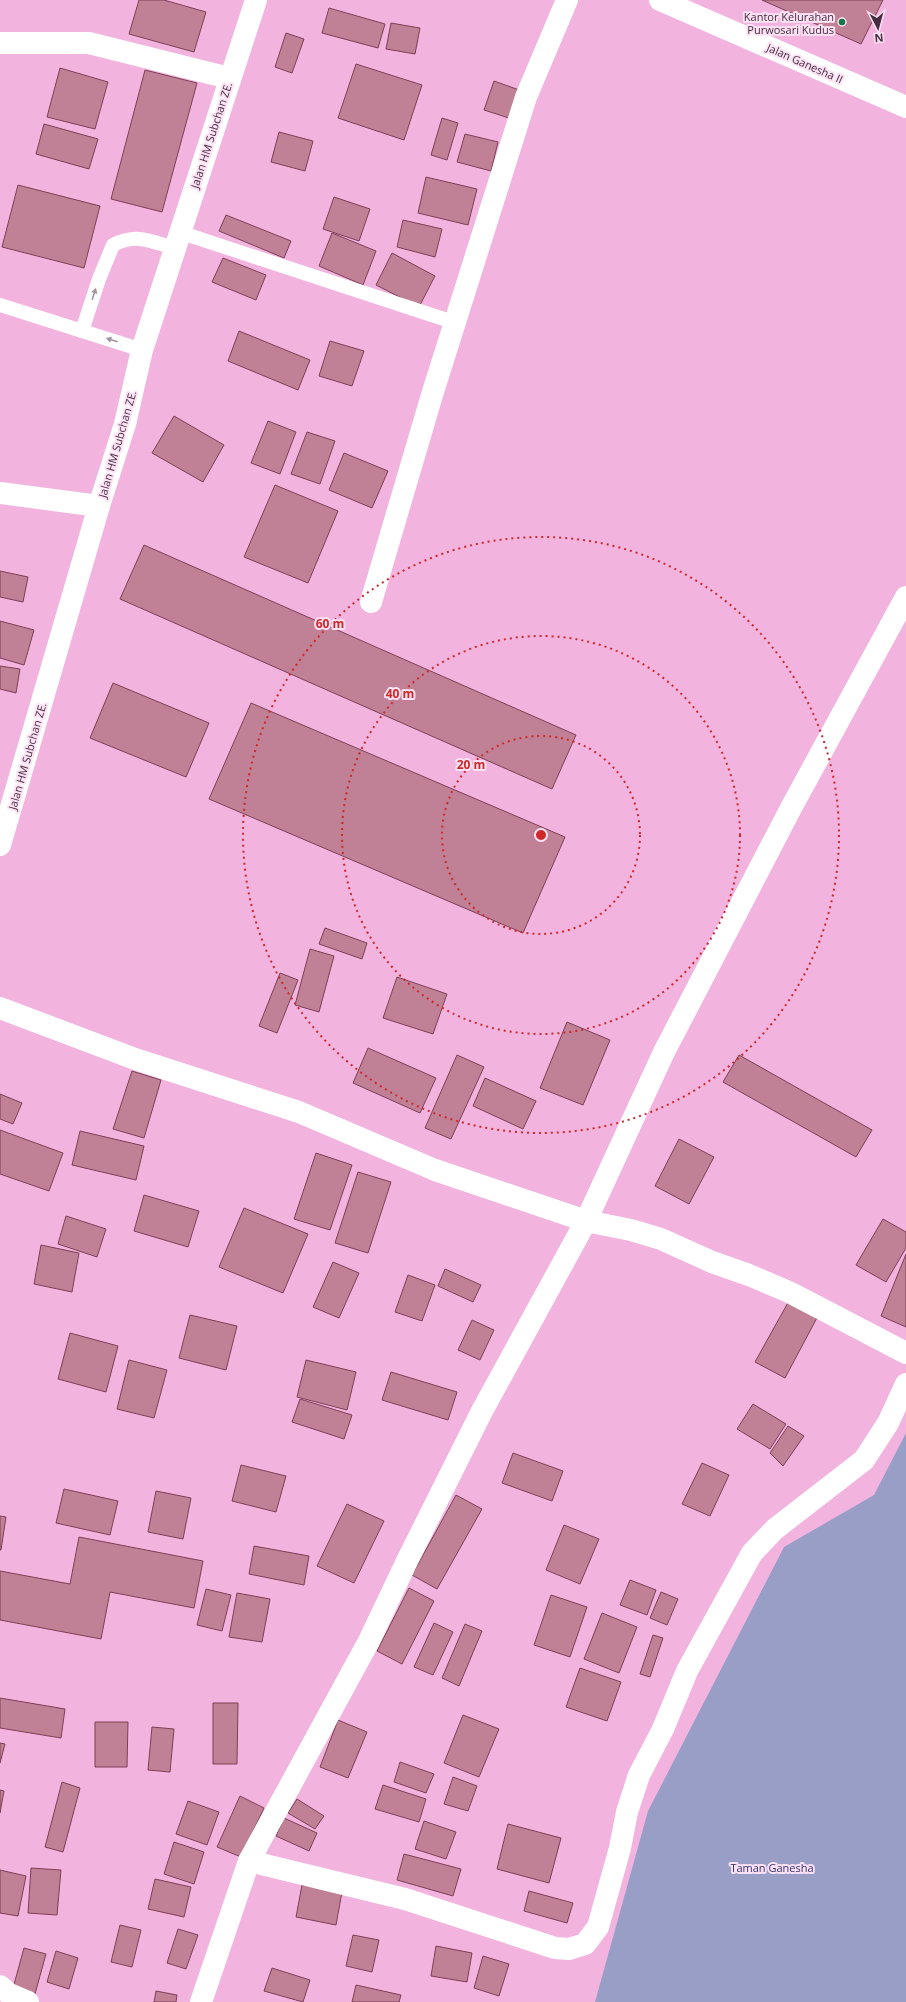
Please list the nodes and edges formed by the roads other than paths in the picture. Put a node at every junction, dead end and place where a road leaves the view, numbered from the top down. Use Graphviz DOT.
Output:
graph roads {
  1 [pos="256,0"];
  2 [pos="567,0"];
  3 [pos="660,0"];
  4 [pos="0,43"];
  5 [pos="229,78"];
  6 [pos="906,107"];
  7 [pos="177,240"];
  8 [pos="0,305"];
  9 [pos="456,323"];
  10 [pos="82,331"];
  11 [pos="142,350"];
  12 [pos="0,493"];
  13 [pos="99,506"];
  14 [pos="906,597"];
  15 [pos="371,602"];
  16 [pos="0,845"];
  17 [pos="0,1008"];
  18 [pos="586,1221"];
  19 [pos="906,1353"];
  20 [pos="906,1384"];
  21 [pos="249,1861"];
  22 [pos="0,1986"];
  23 [pos="28,2002"];
  24 [pos="200,2002"];
  1 -- 5 [label="street, Jalan HM Subchan ZE."];
  2 -- 9 [label="street"];
  3 -- 6 [label="street, Jalan Ganesha II"];
  4 -- 5 [label="street"];
  5 -- 7 [label="street, Jalan HM Subchan ZE."];
  7 -- 9 [label="lane"];
  10 -- 7 [label="lane, one-way"];
  7 -- 11 [label="street, Jalan HM Subchan ZE."];
  8 -- 10 [label="lane"];
  9 -- 15 [label="street"];
  11 -- 10 [label="lane, one-way"];
  11 -- 13 [label="street, Jalan HM Subchan ZE."];
  12 -- 13 [label="street"];
  13 -- 16 [label="street, Jalan HM Subchan ZE."];
  14 -- 18 [label="street"];
  17 -- 18 [label="street"];
  18 -- 19 [label="street"];
  18 -- 21 [label="street"];
  20 -- 21 [label="street"];
  21 -- 24 [label="street"];
  22 -- 23 [label="street"];
}
